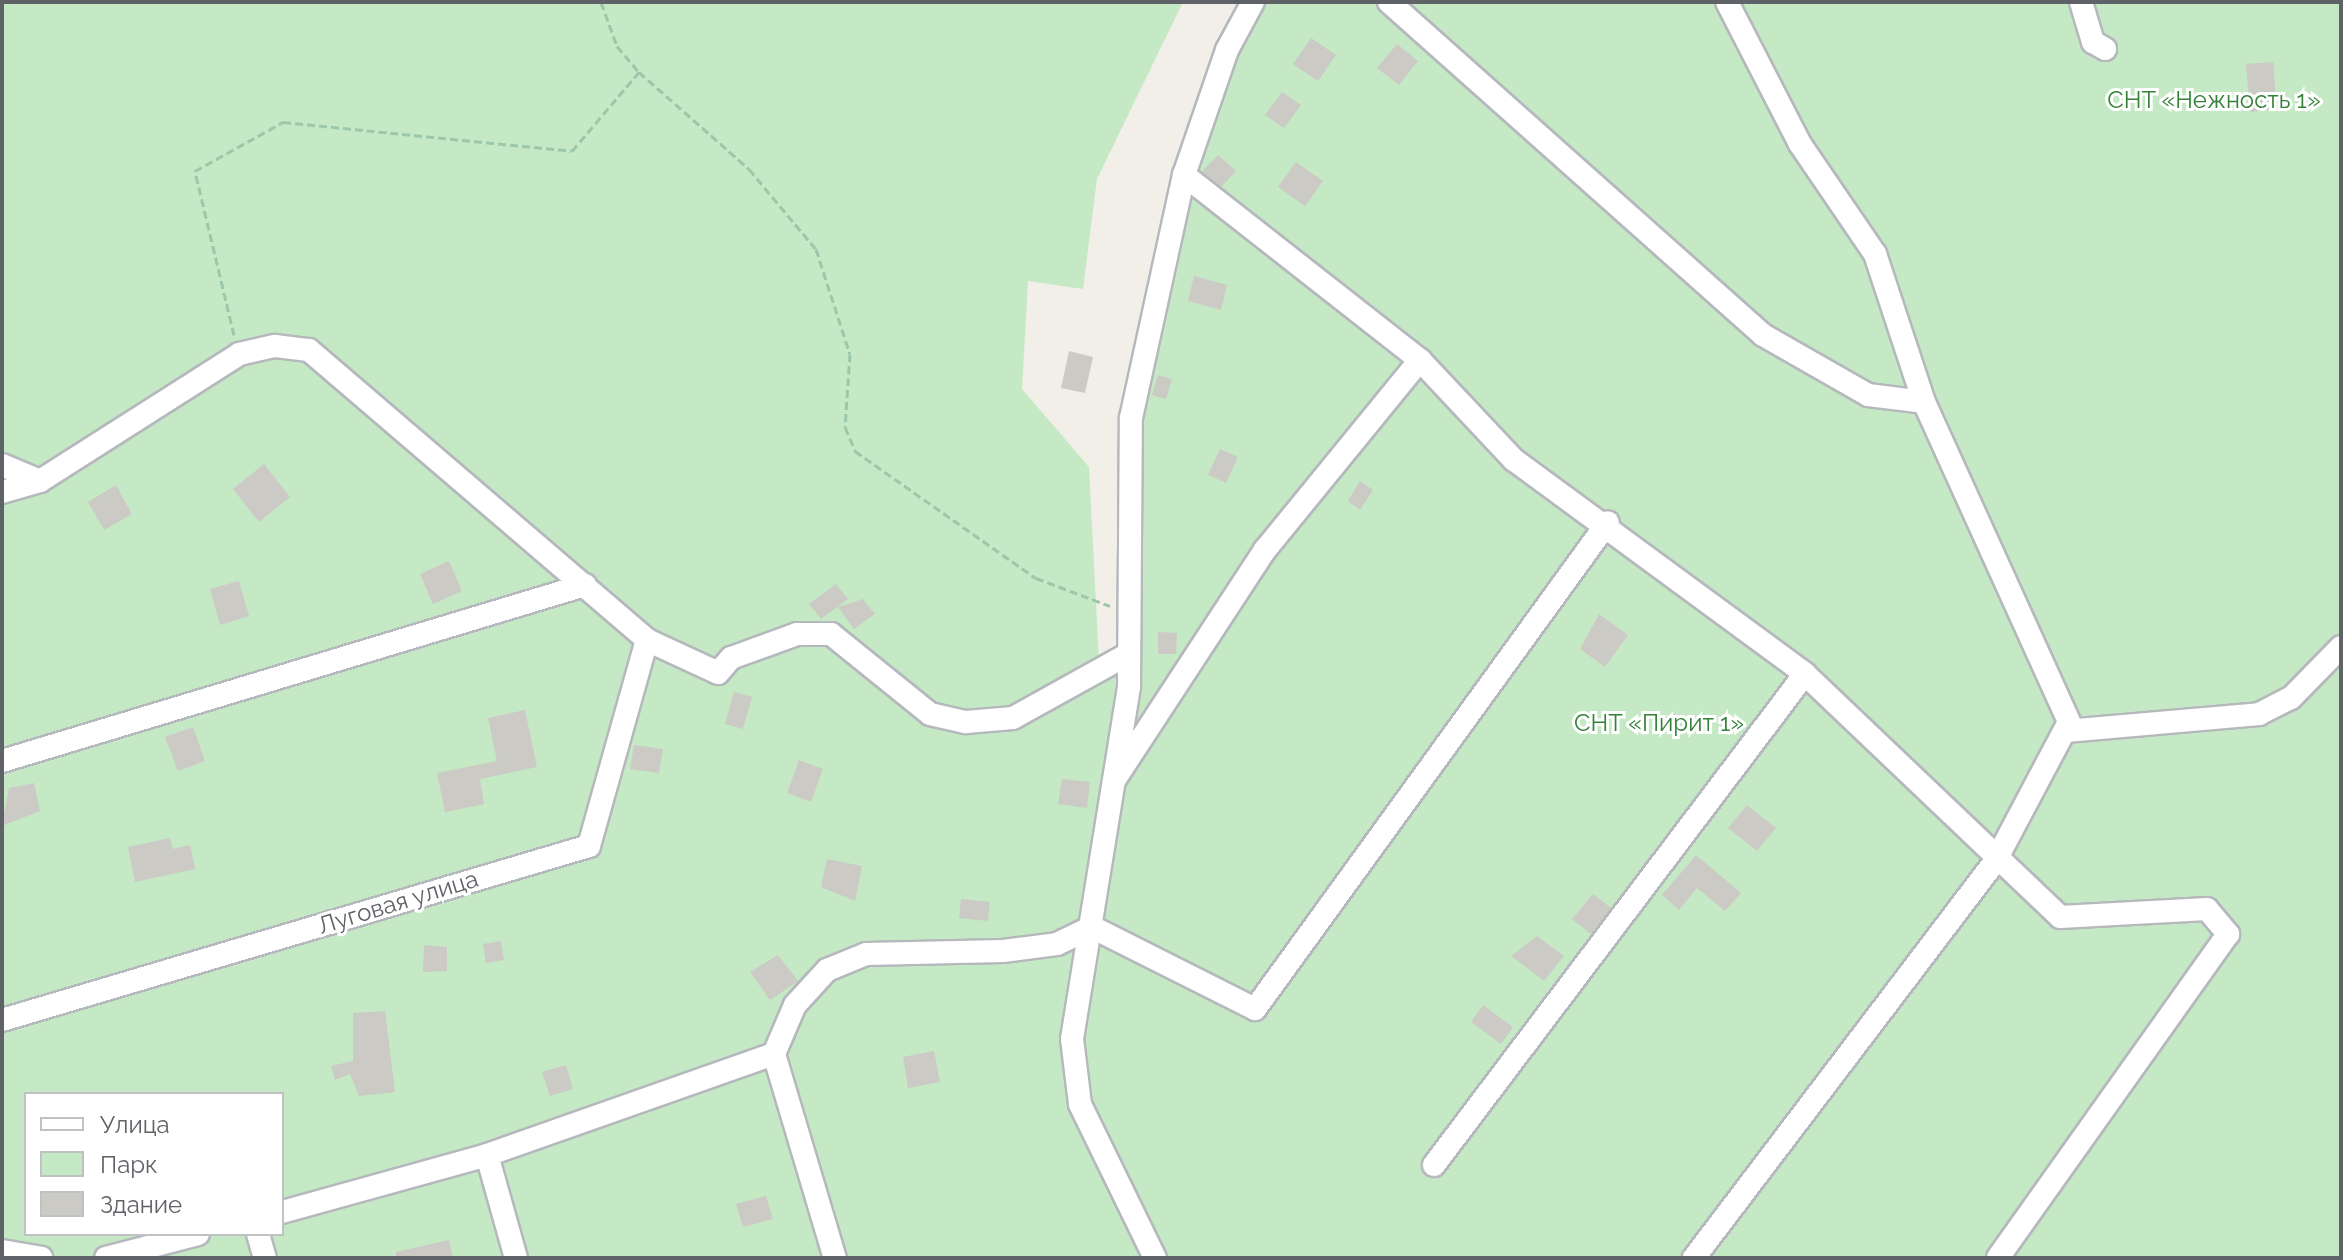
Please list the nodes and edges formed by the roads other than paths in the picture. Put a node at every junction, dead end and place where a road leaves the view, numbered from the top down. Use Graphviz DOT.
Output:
graph roads {
  1 [pos="1253,2"];
  2 [pos="1389,2"];
  3 [pos="1727,2"];
  4 [pos="2081,2"];
  5 [pos="2105,49"];
  6 [pos="1184,175"];
  7 [pos="1420,360"];
  8 [pos="1924,402"];
  9 [pos="2,465"];
  10 [pos="40,481"];
  11 [pos="2,492"];
  12 [pos="1608,522"];
  13 [pos="585,585"];
  14 [pos="647,640"];
  15 [pos="2341,647"];
  16 [pos="1125,656"];
  17 [pos="1805,674"];
  18 [pos="2066,731"];
  19 [pos="2,761"];
  20 [pos="1108,789"];
  21 [pos="1996,860"];
  22 [pos="1092,927"];
  23 [pos="2,1020"];
  24 [pos="774,1054"];
  25 [pos="487,1155"];
  26 [pos="1434,1165"];
  27 [pos="284,1211"];
  28 [pos="190,1236"];
  29 [pos="259,1236"];
  30 [pos="2,1251"];
  31 [pos="12,1258"];
  32 [pos="41,1258"];
  33 [pos="106,1258"];
  34 [pos="265,1258"];
  35 [pos="516,1258"];
  36 [pos="835,1258"];
  37 [pos="1155,1258"];
  38 [pos="1694,1258"];
  39 [pos="1998,1258"];
  1 -- 6 [label="street"];
  2 -- 8 [label="street"];
  3 -- 8 [label="street"];
  4 -- 5 [label="street"];
  6 -- 7 [label="street"];
  6 -- 16 [label="street"];
  7 -- 12 [label="street"];
  7 -- 20 [label="street"];
  8 -- 18 [label="street"];
  9 -- 10 [label="street"];
  10 -- 11 [label="street"];
  10 -- 13 [label="street"];
  12 -- 17 [label="street"];
  12 -- 22 [label="street"];
  13 -- 14 [label="street"];
  13 -- 19 [label="street"];
  14 -- 16 [label="street"];
  14 -- 23 [label="street, Луговая улица"];
  15 -- 18 [label="street"];
  16 -- 20 [label="street"];
  17 -- 21 [label="street"];
  17 -- 26 [label="street"];
  18 -- 21 [label="street"];
  20 -- 22 [label="street"];
  21 -- 38 [label="street"];
  21 -- 39 [label="street"];
  22 -- 24 [label="street"];
  22 -- 37 [label="street"];
  24 -- 25 [label="street"];
  24 -- 36 [label="street"];
  25 -- 27 [label="street"];
  25 -- 35 [label="street"];
  28 -- 33 [label="street"];
  29 -- 34 [label="street"];
  30 -- 31 [label="street"];
  30 -- 32 [label="street"];
}
